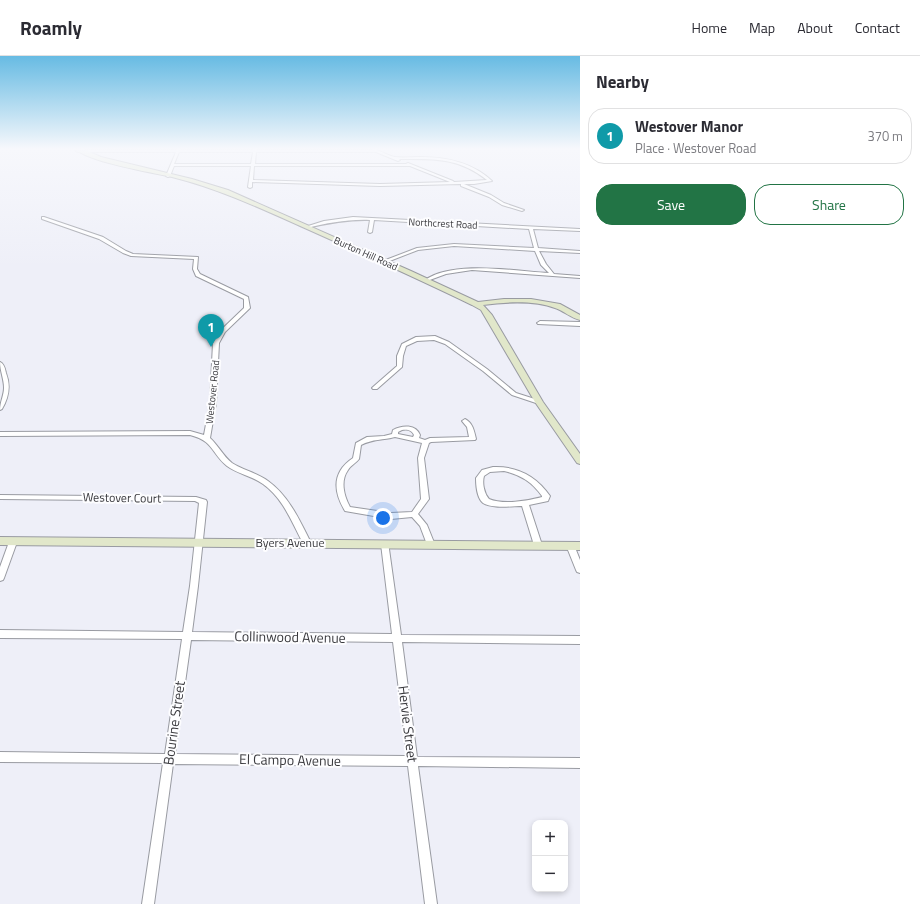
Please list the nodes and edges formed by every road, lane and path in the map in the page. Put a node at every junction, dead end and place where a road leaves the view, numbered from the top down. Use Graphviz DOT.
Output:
graph roads {
  1 [pos="213,188"];
  2 [pos="466,188"];
  3 [pos="522,210"];
  4 [pos="43,218"];
  5 [pos="372,219"];
  6 [pos="307,227"];
  7 [pos="531,228"];
  8 [pos="580,230"];
  9 [pos="370,232"];
  10 [pos="536,249"];
  11 [pos="580,252"];
  12 [pos="385,261"];
  13 [pos="554,275"];
  14 [pos="580,277"];
  15 [pos="427,280"];
  16 [pos="478,304"];
  17 [pos="580,318"];
  18 [pos="540,323"];
  19 [pos="580,324"];
  20 [pos="0,364"];
  21 [pos="375,388"];
  22 [pos="539,402"];
  23 [pos="0,408"];
  24 [pos="465,421"];
  25 [pos="0,434"];
  26 [pos="207,437"];
  27 [pos="426,442"];
  28 [pos="580,461"];
  29 [pos="0,497"];
  30 [pos="525,503"];
  31 [pos="414,514"];
  32 [pos="0,541"];
  33 [pos="13,542"];
  34 [pos="199,543"];
  35 [pos="307,543"];
  36 [pos="385,544"];
  37 [pos="431,545"];
  38 [pos="538,545"];
  39 [pos="575,546"];
  40 [pos="580,570"];
  41 [pos="0,578"];
  42 [pos="0,634"];
  43 [pos="187,636"];
  44 [pos="396,638"];
  45 [pos="580,640"];
  46 [pos="0,757"];
  47 [pos="169,759"];
  48 [pos="413,761"];
  49 [pos="580,763"];
  50 [pos="148,904"];
  51 [pos="432,904"];
  1 -- 6 [label="street, Burton Hill Road"];
  2 -- 3 [label="street"];
  4 -- 26 [label="street, Westover Road"];
  5 -- 6 [label="street, Northcrest Road"];
  5 -- 7 [label="street, Northcrest Road"];
  5 -- 9 [label="street"];
  6 -- 12 [label="street, Burton Hill Road"];
  7 -- 8 [label="street, Northcrest Road"];
  7 -- 10 [label="street"];
  10 -- 11 [label="street"];
  10 -- 12 [label="street"];
  10 -- 13 [label="street"];
  12 -- 15 [label="street, Burton Hill Road"];
  13 -- 14 [label="street"];
  13 -- 15 [label="street"];
  15 -- 16 [label="street, Burton Hill Road"];
  16 -- 17 [label="street"];
  16 -- 22 [label="street, Burton Hill Road"];
  18 -- 19 [label="street"];
  20 -- 23 [label="street"];
  21 -- 22 [label="street"];
  22 -- 28 [label="street, Burton Hill Road"];
  24 -- 27 [label="street"];
  25 -- 26 [label="street"];
  26 -- 35 [label="street, Westover Road"];
  27 -- 31 [label="street"];
  27 -- 31 [label="street"];
  29 -- 34 [label="street, Westover Court"];
  30 -- 30 [label="street"];
  30 -- 38 [label="street"];
  31 -- 37 [label="street"];
  32 -- 33 [label="street, Byers Avenue"];
  33 -- 34 [label="street, Byers Avenue"];
  33 -- 41 [label="street"];
  34 -- 35 [label="street, Byers Avenue"];
  34 -- 43 [label="street, Bourine Street"];
  35 -- 36 [label="street, Byers Avenue"];
  36 -- 37 [label="street, Byers Avenue"];
  36 -- 44 [label="street, Hervie Street"];
  37 -- 38 [label="street, Byers Avenue"];
  38 -- 39 [label="street, Byers Avenue"];
  39 -- 40 [label="street"];
  42 -- 43 [label="street, Collinwood Avenue"];
  43 -- 44 [label="street, Collinwood Avenue"];
  43 -- 47 [label="street, Bourine Street"];
  44 -- 45 [label="street, Collinwood Avenue"];
  44 -- 48 [label="street, Hervie Street"];
  46 -- 47 [label="street, El Campo Avenue"];
  47 -- 48 [label="street, El Campo Avenue"];
  47 -- 50 [label="street, Bourine Street"];
  48 -- 49 [label="street, El Campo Avenue"];
  48 -- 51 [label="street, Hervie Street"];
}
